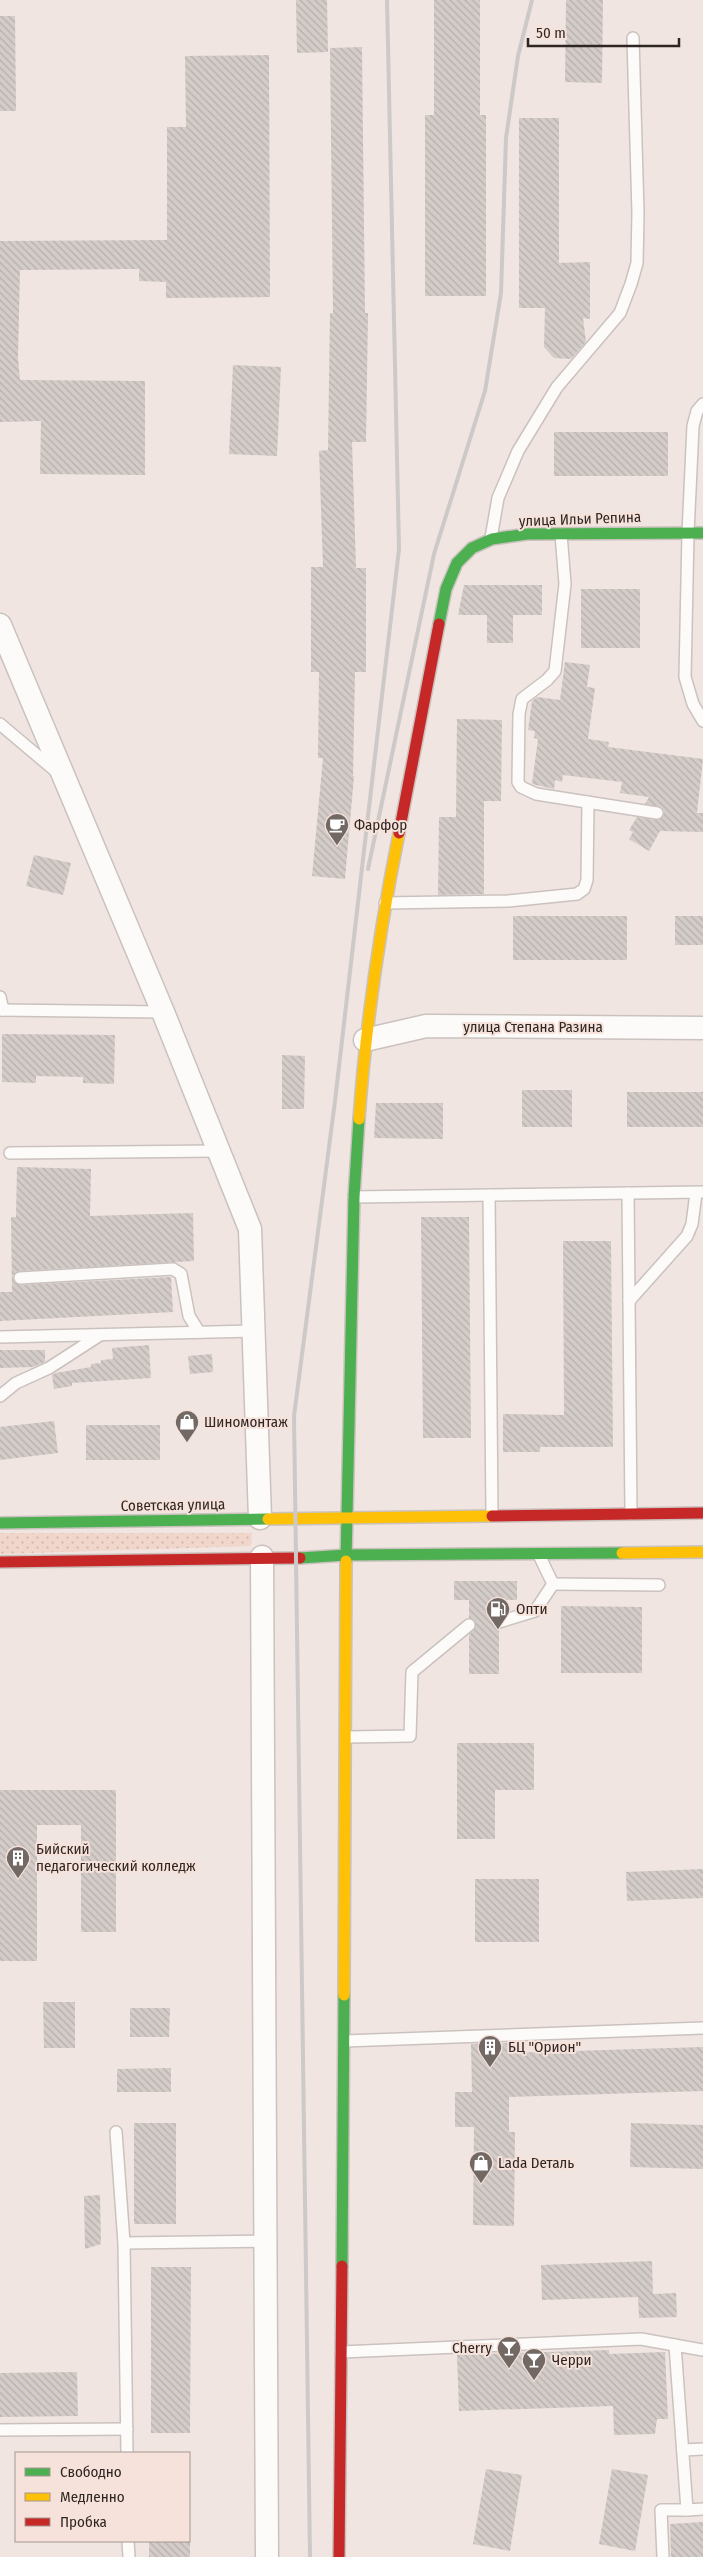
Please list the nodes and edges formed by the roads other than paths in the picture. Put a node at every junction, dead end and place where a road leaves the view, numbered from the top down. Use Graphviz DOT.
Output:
graph roads {
  1 [pos="633,38"];
  2 [pos="703,404"];
  3 [pos="688,533"];
  4 [pos="703,533"];
  5 [pos="561,534"];
  6 [pos="491,540"];
  7 [pos="0,624"];
  8 [pos="703,721"];
  9 [pos="0,724"];
  10 [pos="63,777"];
  11 [pos="588,802"];
  12 [pos="657,812"];
  13 [pos="385,904"];
  14 [pos="0,997"];
  15 [pos="2,1010"];
  16 [pos="164,1012"];
  17 [pos="703,1028"];
  18 [pos="365,1040"];
  19 [pos="218,1151"];
  20 [pos="10,1153"];
  21 [pos="700,1192"];
  22 [pos="628,1193"];
  23 [pos="489,1195"];
  24 [pos="354,1197"];
  25 [pos="20,1278"];
  26 [pos="629,1301"];
  27 [pos="254,1331"];
  28 [pos="199,1332"];
  29 [pos="102,1334"];
  30 [pos="0,1337"];
  31 [pos="0,1395"];
  32 [pos="703,1513"];
  33 [pos="631,1514"];
  34 [pos="492,1516"];
  35 [pos="346,1517"];
  36 [pos="0,1523"];
  37 [pos="260,1523"];
  38 [pos="539,1549"];
  39 [pos="703,1552"];
  40 [pos="262,1553"];
  41 [pos="346,1555"];
  42 [pos="0,1562"];
  43 [pos="553,1584"];
  44 [pos="659,1585"];
  45 [pos="499,1622"];
  46 [pos="469,1625"];
  47 [pos="347,1737"];
  48 [pos="703,2028"];
  49 [pos="344,2040"];
  50 [pos="116,2132"];
  51 [pos="266,2241"];
  52 [pos="124,2243"];
  53 [pos="675,2345"];
  54 [pos="703,2350"];
  55 [pos="341,2352"];
  56 [pos="127,2429"];
  57 [pos="0,2430"];
  58 [pos="703,2449"];
  59 [pos="683,2450"];
  60 [pos="127,2452"];
  61 [pos="703,2509"];
  62 [pos="687,2510"];
  63 [pos="128,2542"];
  64 [pos="128,2557"];
  65 [pos="267,2557"];
  66 [pos="339,2557"];
  67 [pos="663,2557"];
  1 -- 6 [label="lane"];
  2 -- 3 [label="lane"];
  3 -- 4 [label="main road, улица Ильи Репина"];
  3 -- 5 [label="main road, улица Ильи Репина"];
  3 -- 8 [label="lane"];
  5 -- 6 [label="main road, улица Ильи Репина"];
  5 -- 11 [label="lane"];
  6 -- 13 [label="main road, улица Ильи Репина"];
  7 -- 10 [label="street"];
  9 -- 10 [label="lane"];
  10 -- 16 [label="street"];
  11 -- 12 [label="lane"];
  11 -- 13 [label="lane"];
  13 -- 18 [label="main road"];
  14 -- 15 [label="lane"];
  15 -- 16 [label="lane"];
  16 -- 19 [label="street"];
  17 -- 18 [label="street, улица Степана Разина"];
  18 -- 24 [label="main road"];
  19 -- 20 [label="lane"];
  19 -- 27 [label="street"];
  21 -- 22 [label="lane"];
  21 -- 26 [label="lane"];
  22 -- 23 [label="lane"];
  22 -- 26 [label="lane"];
  23 -- 24 [label="lane"];
  23 -- 34 [label="lane"];
  24 -- 35 [label="main road"];
  25 -- 28 [label="lane"];
  26 -- 33 [label="lane"];
  27 -- 28 [label="lane"];
  27 -- 37 [label="street"];
  28 -- 29 [label="lane"];
  29 -- 30 [label="lane"];
  29 -- 31 [label="lane"];
  32 -- 33 [label="main road, Советская улица"];
  33 -- 34 [label="main road, Советская улица"];
  34 -- 35 [label="main road, Советская улица"];
  35 -- 37 [label="main road, Советская улица"];
  35 -- 41 [label="main road"];
  36 -- 37 [label="main road, Советская улица"];
  38 -- 39 [label="main road"];
  38 -- 41 [label="main road"];
  38 -- 43 [label="lane"];
  40 -- 41 [label="main road"];
  40 -- 42 [label="main road"];
  40 -- 51 [label="street"];
  41 -- 47 [label="main road"];
  43 -- 44 [label="lane"];
  43 -- 45 [label="lane"];
  46 -- 47 [label="lane"];
  47 -- 49 [label="main road"];
  48 -- 49 [label="lane"];
  49 -- 55 [label="main road"];
  50 -- 52 [label="lane"];
  51 -- 52 [label="lane"];
  51 -- 65 [label="street"];
  52 -- 56 [label="lane"];
  53 -- 54 [label="lane"];
  53 -- 55 [label="lane"];
  53 -- 59 [label="lane"];
  55 -- 66 [label="main road"];
  56 -- 57 [label="lane"];
  56 -- 60 [label="lane"];
  58 -- 59 [label="lane"];
  59 -- 62 [label="lane"];
  61 -- 62 [label="lane"];
  62 -- 67 [label="lane"];
  63 -- 64 [label="lane"];
}
